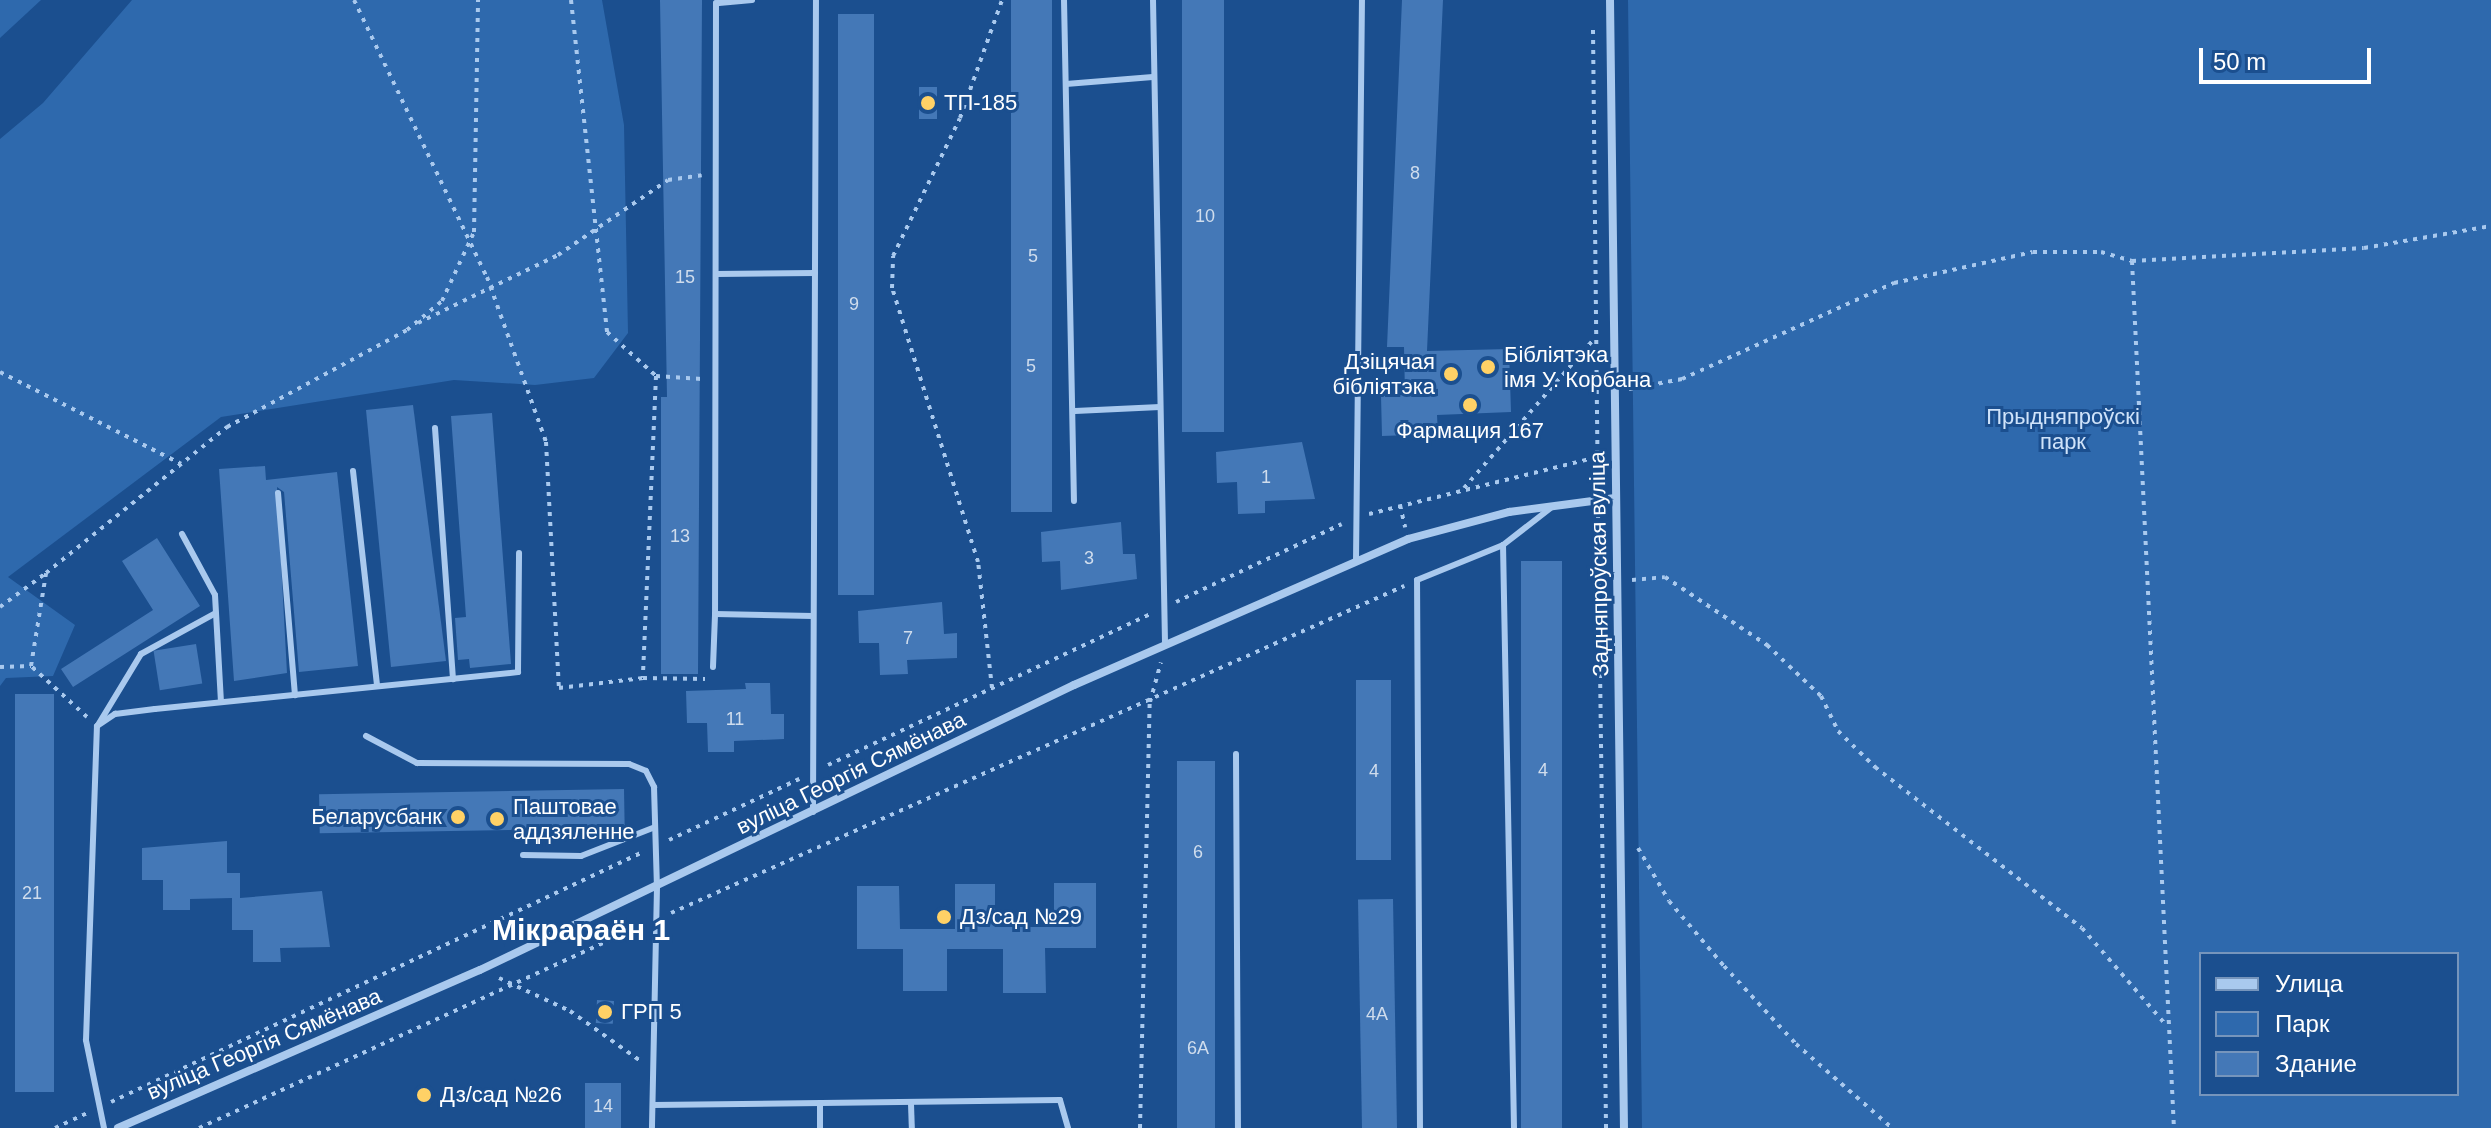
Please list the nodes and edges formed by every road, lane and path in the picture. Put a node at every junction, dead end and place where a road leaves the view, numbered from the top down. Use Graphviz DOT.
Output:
graph roads {
  1 [pos="354,0"];
  2 [pos="478,0"];
  3 [pos="571,0"];
  4 [pos="752,0"];
  5 [pos="816,0"];
  6 [pos="1002,0"];
  7 [pos="1064,0"];
  8 [pos="1153,0"];
  9 [pos="1362,0"];
  10 [pos="1610,0"];
  11 [pos="716,2"];
  12 [pos="1592,15"];
  13 [pos="1153,77"];
  14 [pos="1066,84"];
  15 [pos="716,173"];
  16 [pos="2491,226"];
  17 [pos="596,228"];
  18 [pos="469,250"];
  19 [pos="2132,261"];
  20 [pos="815,273"];
  21 [pos="716,274"];
  22 [pos="491,288"];
  23 [pos="412,327"];
  24 [pos="1596,337"];
  25 [pos="0,372"];
  26 [pos="656,376"];
  27 [pos="716,380"];
  28 [pos="1615,392"];
  29 [pos="1160,407"];
  30 [pos="1075,411"];
  31 [pos="435,428"];
  32 [pos="181,464"];
  33 [pos="353,471"];
  34 [pos="1463,490"];
  35 [pos="278,493"];
  36 [pos="1615,498"];
  37 [pos="1598,499"];
  38 [pos="1074,501"];
  39 [pos="1557,503"];
  40 [pos="182,534"];
  41 [pos="1503,545"];
  42 [pos="519,553"];
  43 [pos="1356,561"];
  44 [pos="46,573"];
  45 [pos="1417,580"];
  46 [pos="1618,581"];
  47 [pos="0,607"];
  48 [pos="216,613"];
  49 [pos="715,614"];
  50 [pos="813,616"];
  51 [pos="1165,645"];
  52 [pos="31,666"];
  53 [pos="0,667"];
  54 [pos="713,667"];
  55 [pos="643,678"];
  56 [pos="453,679"];
  57 [pos="377,686"];
  58 [pos="992,688"];
  59 [pos="295,695"];
  60 [pos="221,702"];
  61 [pos="1150,702"];
  62 [pos="97,726"];
  63 [pos="366,736"];
  64 [pos="1236,754"];
  65 [pos="813,812"];
  66 [pos="655,827"];
  67 [pos="1635,841"];
  68 [pos="523,855"];
  69 [pos="657,887"];
  70 [pos="656,919"];
  71 [pos="480,970"];
  72 [pos="511,984"];
  73 [pos="2167,1026"];
  74 [pos="653,1082"];
  75 [pos="911,1104"];
  76 [pos="653,1105"];
  77 [pos="820,1105"];
  78 [pos="104,1128"];
  79 [pos="118,1128"];
  80 [pos="199,1128"];
  81 [pos="652,1128"];
  82 [pos="820,1128"];
  83 [pos="912,1128"];
  84 [pos="1068,1128"];
  85 [pos="1140,1128"];
  86 [pos="1238,1128"];
  87 [pos="1420,1128"];
  88 [pos="1514,1128"];
  89 [pos="1606,1128"];
  90 [pos="1624,1128"];
  91 [pos="1892,1128"];
  92 [pos="2174,1128"];
  1 -- 18 [label="path"];
  2 -- 18 [label="path"];
  3 -- 17 [label="path"];
  4 -- 11 [label="lane"];
  5 -- 20 [label="lane"];
  6 -- 58 [label="path"];
  7 -- 14 [label="lane"];
  8 -- 13 [label="lane"];
  9 -- 43 [label="lane"];
  10 -- 28 [label="street, Задняпроўская вуліца"];
  11 -- 15 [label="lane"];
  12 -- 24 [label="path"];
  13 -- 14 [label="lane"];
  13 -- 29 [label="lane"];
  14 -- 30 [label="lane"];
  15 -- 17 [label="path"];
  15 -- 21 [label="lane"];
  16 -- 19 [label="path"];
  17 -- 22 [label="path"];
  17 -- 26 [label="path"];
  18 -- 22 [label="path"];
  18 -- 23 [label="path"];
  19 -- 28 [label="path"];
  19 -- 73 [label="path"];
  20 -- 21 [label="lane"];
  20 -- 50 [label="lane"];
  21 -- 27 [label="lane"];
  22 -- 23 [label="path"];
  22 -- 55 [label="path"];
  23 -- 32 [label="path"];
  24 -- 34 [label="path"];
  24 -- 37 [label="path"];
  25 -- 32 [label="path"];
  26 -- 27 [label="path"];
  26 -- 55 [label="path"];
  27 -- 49 [label="lane"];
  28 -- 36 [label="street, Задняпроўская вуліца"];
  29 -- 30 [label="lane"];
  29 -- 51 [label="lane"];
  30 -- 38 [label="lane"];
  31 -- 56 [label="lane"];
  32 -- 44 [label="path"];
  33 -- 57 [label="lane"];
  35 -- 59 [label="lane"];
  36 -- 37 [label="street, вуліца Георгія Сямёнава"];
  36 -- 46 [label="street, Задняпроўская вуліца"];
  37 -- 39 [label="street, вуліца Георгія Сямёнава"];
  37 -- 89 [label="path"];
  39 -- 41 [label="lane"];
  39 -- 43 [label="street, вуліца Георгія Сямёнава"];
  40 -- 48 [label="lane"];
  41 -- 45 [label="lane"];
  41 -- 88 [label="lane"];
  42 -- 56 [label="lane"];
  43 -- 51 [label="street, вуліца Георгія Сямёнава"];
  44 -- 47 [label="path"];
  44 -- 52 [label="path"];
  45 -- 61 [label="path"];
  45 -- 87 [label="lane"];
  46 -- 73 [label="path"];
  46 -- 90 [label="street, Задняпроўская вуліца"];
  48 -- 60 [label="lane"];
  48 -- 62 [label="lane"];
  49 -- 50 [label="lane"];
  49 -- 54 [label="lane"];
  50 -- 65 [label="lane"];
  51 -- 61 [label="path"];
  51 -- 65 [label="street, вуліца Георгія Сямёнава"];
  52 -- 53 [label="path"];
  52 -- 62 [label="path"];
  54 -- 55 [label="path"];
  56 -- 57 [label="lane"];
  57 -- 59 [label="lane"];
  59 -- 60 [label="lane"];
  60 -- 62 [label="lane"];
  61 -- 70 [label="path"];
  61 -- 85 [label="path"];
  62 -- 78 [label="lane"];
  63 -- 66 [label="lane"];
  64 -- 86 [label="lane"];
  65 -- 69 [label="street, вуліца Георгія Сямёнава"];
  66 -- 68 [label="lane"];
  66 -- 69 [label="lane"];
  67 -- 91 [label="path"];
  69 -- 70 [label="lane"];
  69 -- 71 [label="street, вуліца Георгія Сямёнава"];
  70 -- 72 [label="path"];
  70 -- 74 [label="lane"];
  71 -- 72 [label="path"];
  71 -- 79 [label="street, вуліца Георгія Сямёнава"];
  72 -- 74 [label="path"];
  72 -- 80 [label="path"];
  73 -- 92 [label="path"];
  74 -- 76 [label="lane"];
  75 -- 77 [label="lane"];
  75 -- 83 [label="lane"];
  75 -- 84 [label="lane"];
  76 -- 77 [label="lane"];
  76 -- 81 [label="lane"];
  77 -- 82 [label="lane"];
}
